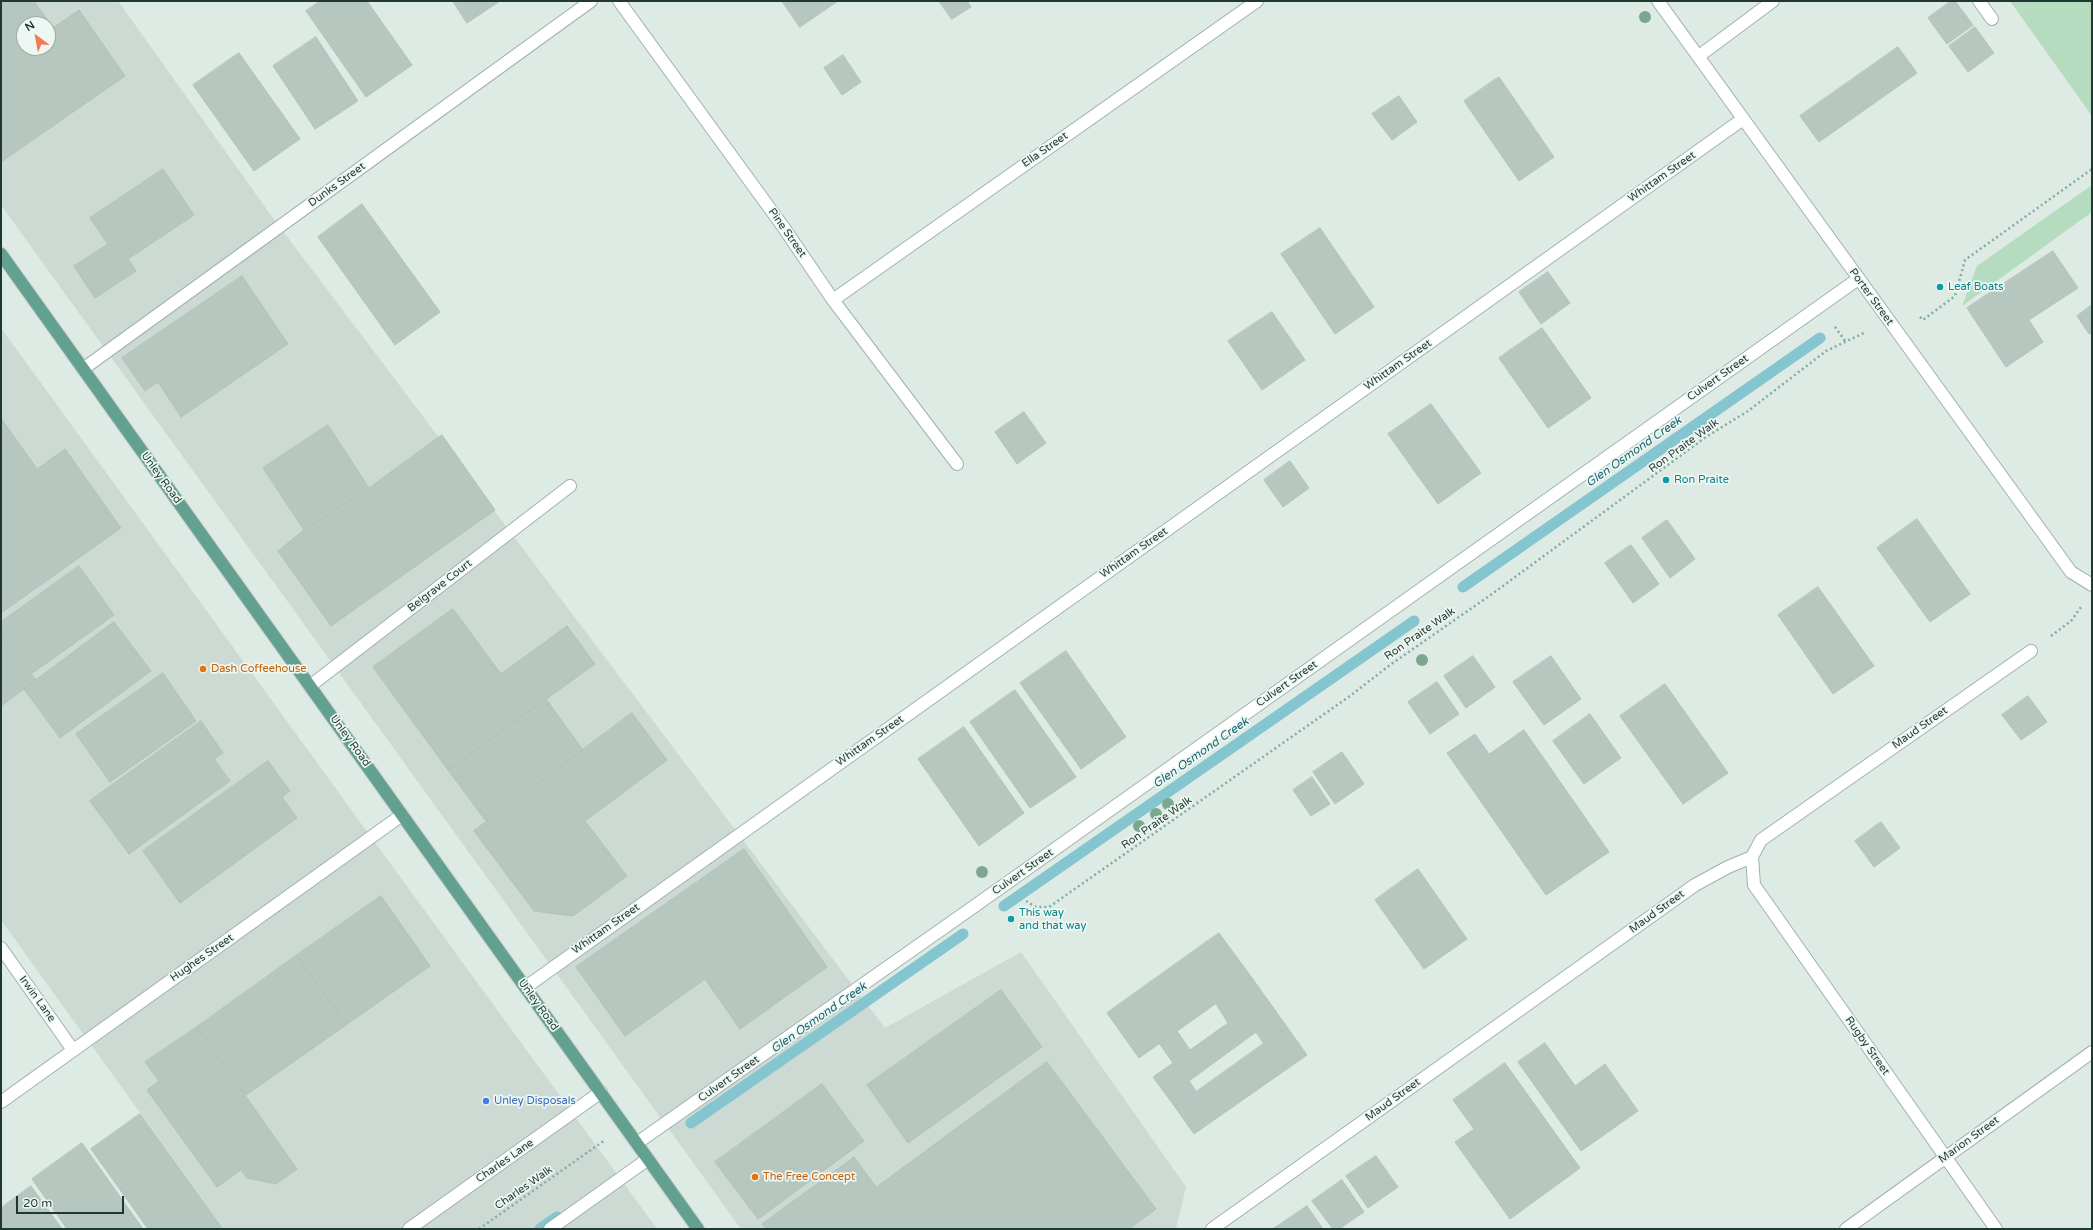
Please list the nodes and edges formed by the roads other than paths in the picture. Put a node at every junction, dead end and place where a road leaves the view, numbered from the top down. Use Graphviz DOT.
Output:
graph roads {
  1 [pos="591,1"];
  2 [pos="619,1"];
  3 [pos="1257,1"];
  4 [pos="1658,1"];
  5 [pos="1773,1"];
  6 [pos="1979,1"];
  7 [pos="1992,19"];
  8 [pos="1699,56"];
  9 [pos="1743,120"];
  10 [pos="1,254"];
  11 [pos="1858,279"];
  12 [pos="833,300"];
  13 [pos="83,369"];
  14 [pos="957,464"];
  15 [pos="570,486"];
  16 [pos="2092,585"];
  17 [pos="2031,650"];
  18 [pos="310,686"];
  19 [pos="402,815"];
  20 [pos="1752,857"];
  21 [pos="1,948"];
  22 [pos="526,987"];
  23 [pos="73,1050"];
  24 [pos="2092,1052"];
  25 [pos="601,1092"];
  26 [pos="1,1102"];
  27 [pos="637,1143"];
  28 [pos="1945,1158"];
  29 [pos="648,1159"];
  30 [pos="409,1229"];
  31 [pos="550,1229"];
  32 [pos="698,1229"];
  33 [pos="1212,1229"];
  34 [pos="1846,1229"];
  35 [pos="1996,1229"];
  1 -- 13 [label="street, Dunks Street"];
  2 -- 12 [label="street, Pine Street"];
  3 -- 12 [label="street, Ella Street"];
  4 -- 8 [label="street, Porter Street"];
  5 -- 8 [label="street"];
  6 -- 7 [label="street"];
  8 -- 9 [label="street, Porter Street"];
  9 -- 11 [label="street, Porter Street"];
  9 -- 22 [label="street, Whittam Street"];
  10 -- 13 [label="main road, Unley Road"];
  11 -- 16 [label="street, Porter Street"];
  11 -- 27 [label="street, Culvert Street"];
  12 -- 14 [label="street, Pine Street"];
  13 -- 18 [label="main road, Unley Road"];
  15 -- 18 [label="street, Belgrave Court"];
  17 -- 20 [label="street, Maud Street"];
  18 -- 19 [label="main road, Unley Road"];
  19 -- 22 [label="main road, Unley Road"];
  19 -- 23 [label="street, Hughes Street"];
  20 -- 28 [label="street, Rugby Street"];
  20 -- 33 [label="street, Maud Street"];
  21 -- 23 [label="street, Irwin Lane"];
  22 -- 25 [label="main road, Unley Road"];
  23 -- 26 [label="street, Hughes Street"];
  24 -- 28 [label="street, Marion Street"];
  25 -- 27 [label="main road, Unley Road"];
  25 -- 30 [label="street, Charles Lane"];
  27 -- 29 [label="main road, Unley Road"];
  28 -- 34 [label="street, Marion Street"];
  28 -- 35 [label="street, Rugby Street"];
  29 -- 31 [label="street"];
  29 -- 32 [label="main road, Unley Road"];
}
